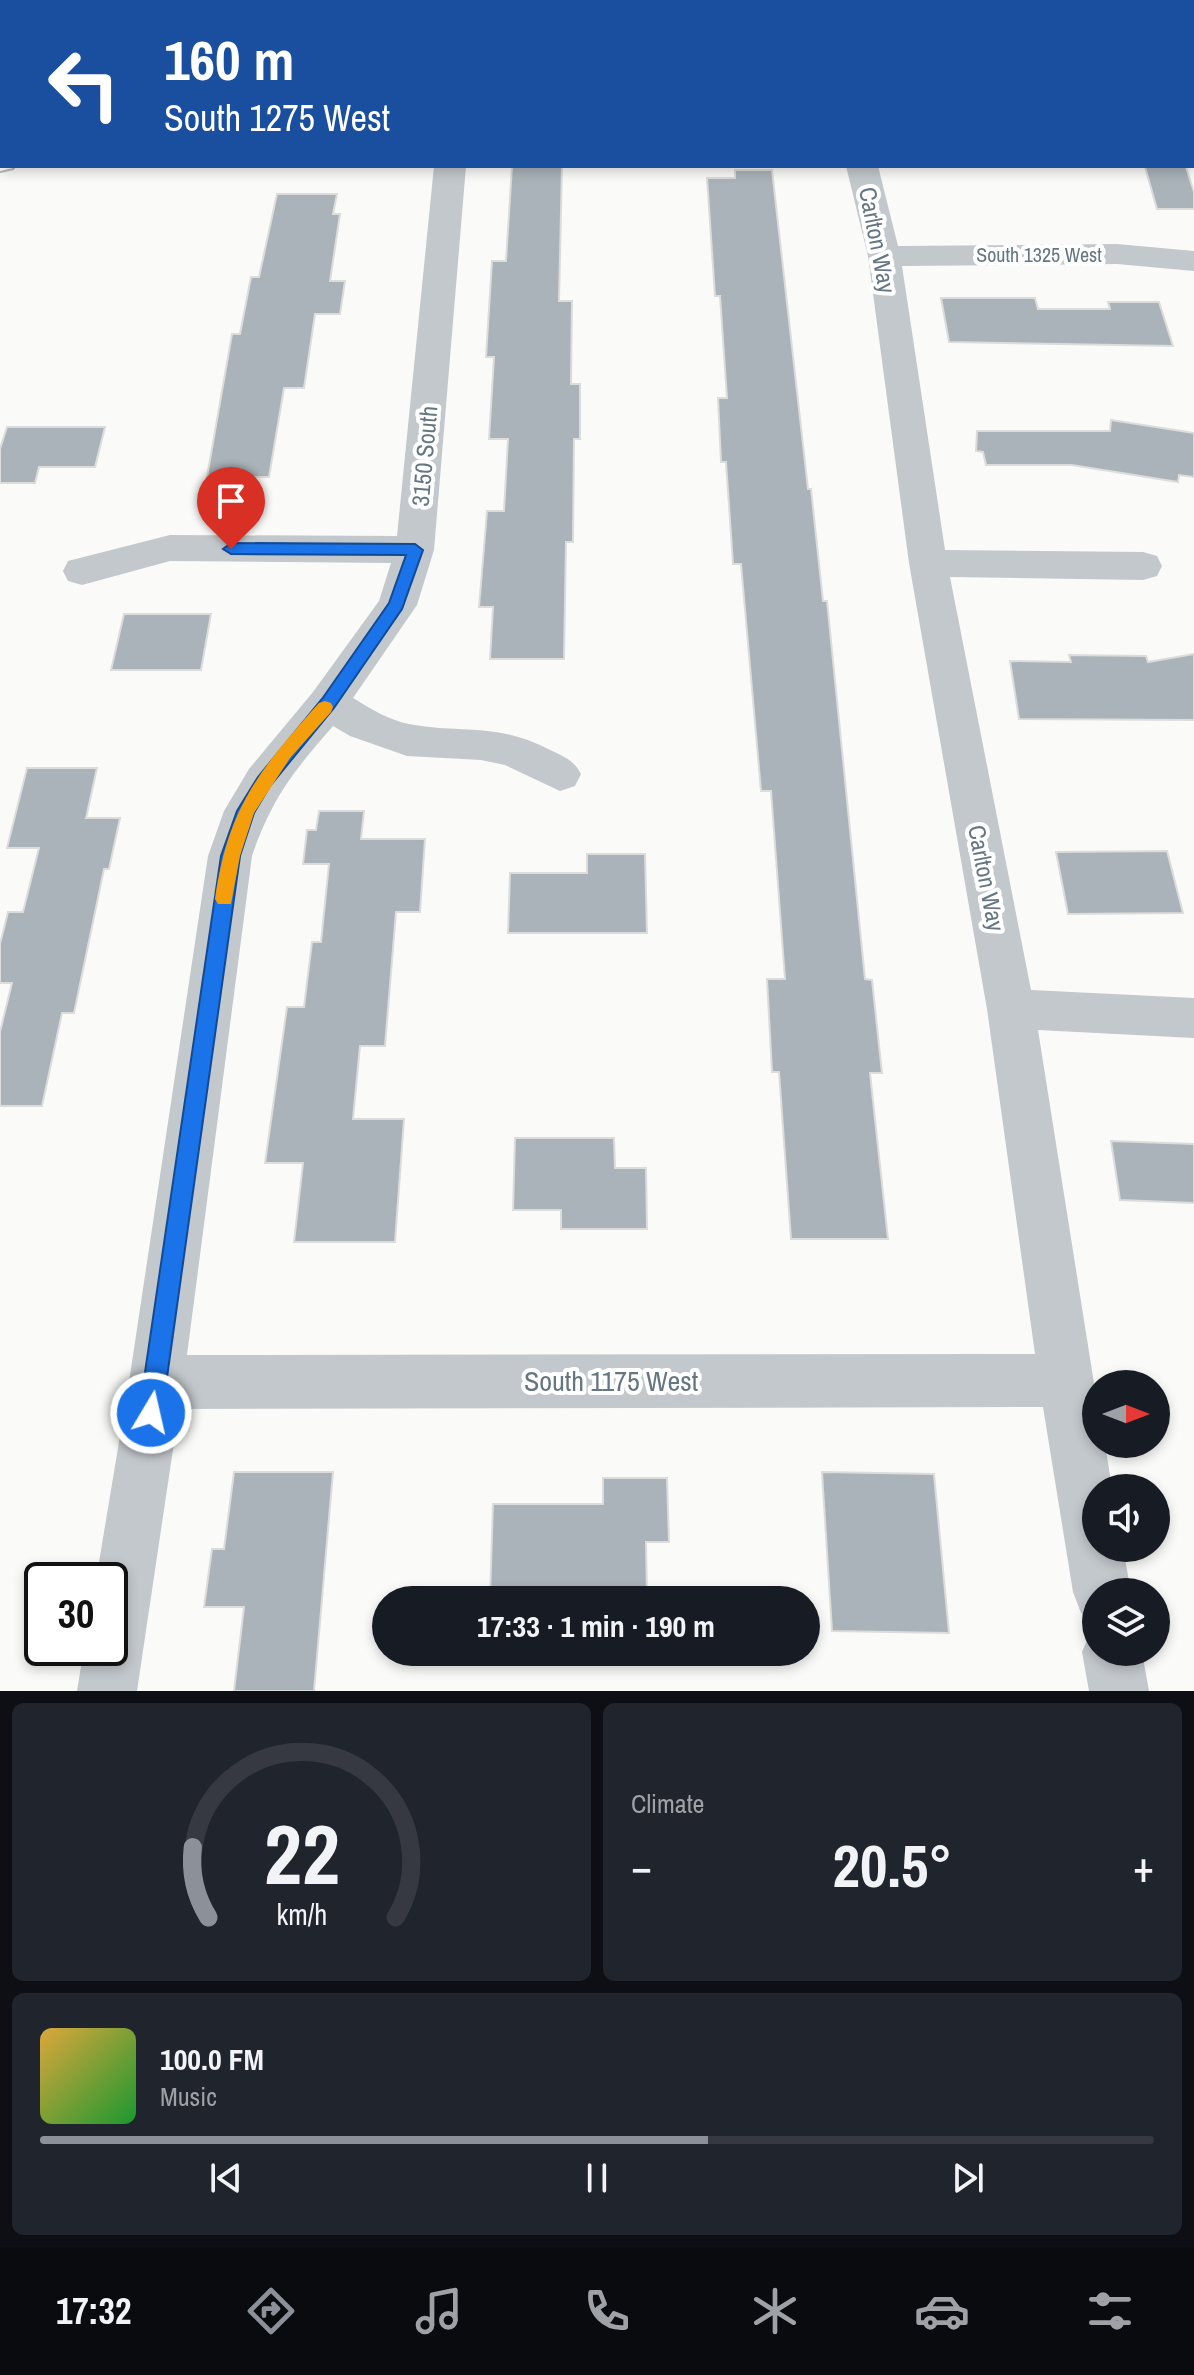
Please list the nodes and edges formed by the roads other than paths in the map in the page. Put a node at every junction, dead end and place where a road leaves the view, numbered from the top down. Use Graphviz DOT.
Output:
graph roads {
  1 [pos="450,168"];
  2 [pos="862,168"];
  3 [pos="884,256"];
  4 [pos="1194,261"];
  5 [pos="415,550"];
  6 [pos="928,563"];
  7 [pos="1143,566"];
  8 [pos="82,571"];
  9 [pos="328,703"];
  10 [pos="560,774"];
  11 [pos="1011,1009"];
  12 [pos="1194,1018"];
  13 [pos="1066,1380"];
  14 [pos="156,1382"];
  15 [pos="1100,1578"];
  16 [pos="1115,1666"];
  17 [pos="107,1691"];
  18 [pos="1119,1691"];
  1 -- 5 [label="street, 3150 South"];
  2 -- 3 [label="street, Carlton Way"];
  3 -- 4 [label="street, South 1325 West"];
  3 -- 6 [label="street, Carlton Way"];
  5 -- 8 [label="street"];
  5 -- 9 [label="street, 3150 South"];
  6 -- 7 [label="street"];
  6 -- 11 [label="street, Carlton Way"];
  9 -- 10 [label="street"];
  9 -- 14 [label="street, 3150 South"];
  11 -- 12 [label="street"];
  11 -- 13 [label="street, Carlton Way"];
  13 -- 14 [label="street, South 1175 West"];
  13 -- 15 [label="street, Carlton Way"];
  14 -- 17 [label="street, 3150 South"];
  16 -- 18 [label="street"];
}
